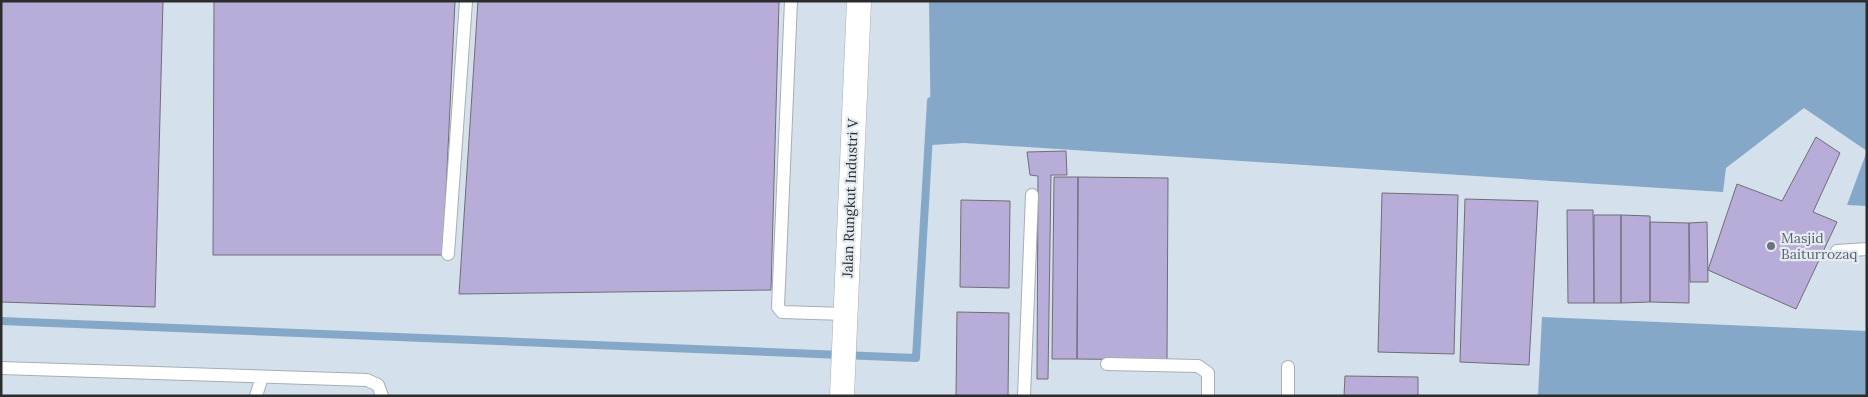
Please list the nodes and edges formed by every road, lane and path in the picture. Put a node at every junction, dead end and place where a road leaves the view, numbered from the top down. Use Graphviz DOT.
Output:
graph roads {
  1 [pos="466,1"];
  2 [pos="790,1"];
  3 [pos="859,1"];
  4 [pos="1032,195"];
  5 [pos="1867,248"];
  6 [pos="1837,251"];
  7 [pos="448,254"];
  8 [pos="845,325"];
  9 [pos="1107,364"];
  10 [pos="1288,367"];
  11 [pos="1,368"];
  12 [pos="262,377"];
  13 [pos="842,386"];
  14 [pos="256,396"];
  15 [pos="382,396"];
  16 [pos="1024,396"];
  17 [pos="1208,396"];
  18 [pos="1288,396"];
  1 -- 7 [label="lane"];
  2 -- 8 [label="lane"];
  3 -- 8 [label="street, Jalan Rungkut Industri V"];
  4 -- 16 [label="lane"];
  5 -- 6 [label="lane"];
  8 -- 13 [label="street, Jalan Rungkut Industri V"];
  9 -- 17 [label="lane"];
  10 -- 18 [label="lane"];
  11 -- 12 [label="lane"];
  12 -- 14 [label="lane"];
  12 -- 15 [label="lane"];
}
